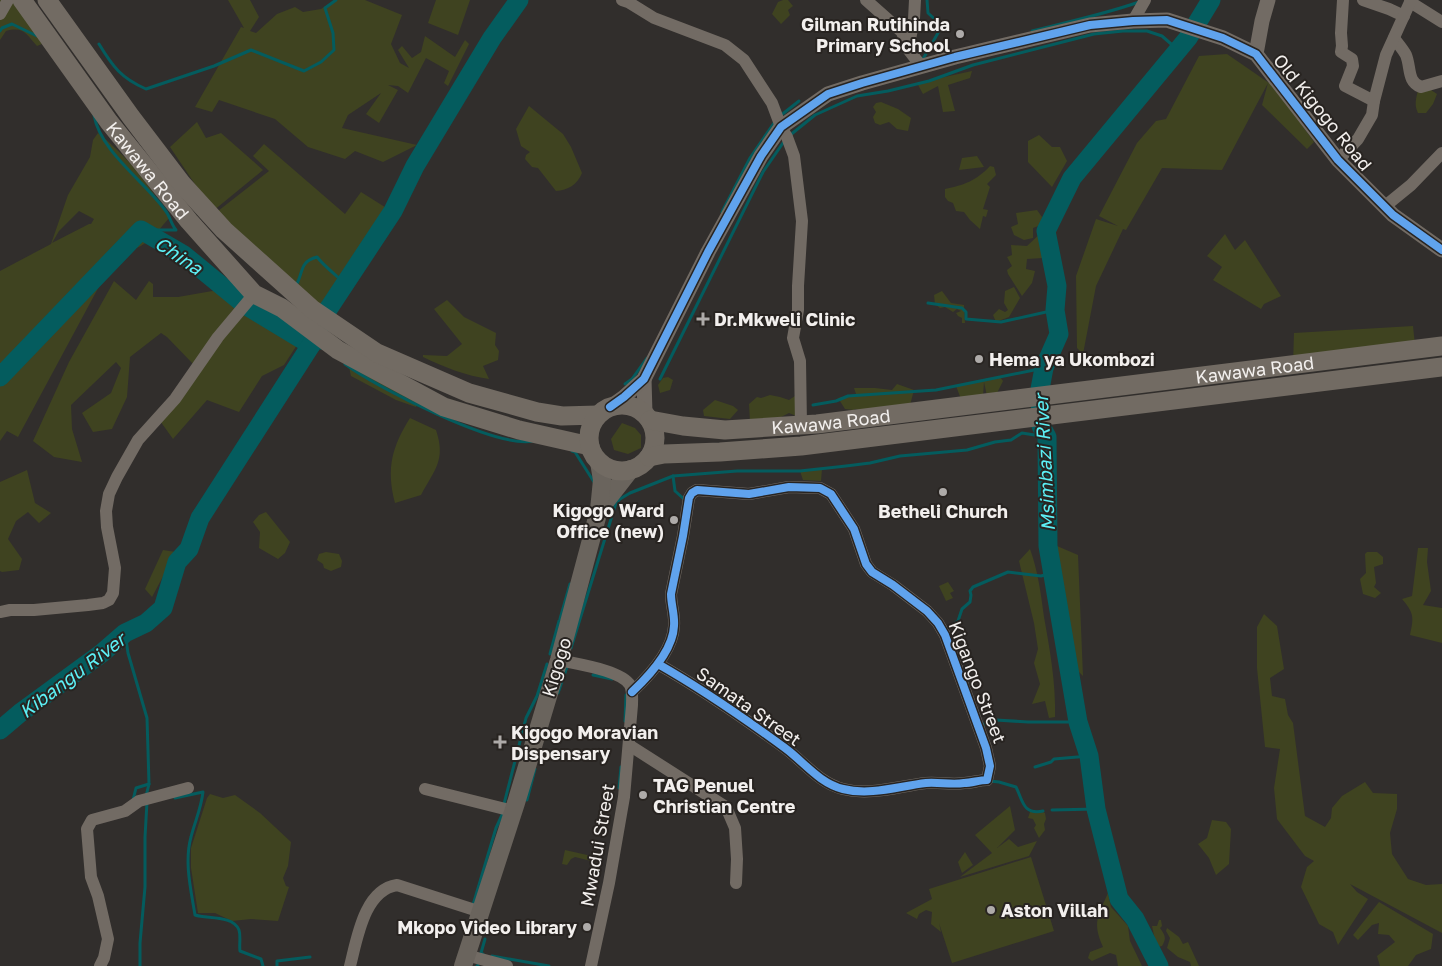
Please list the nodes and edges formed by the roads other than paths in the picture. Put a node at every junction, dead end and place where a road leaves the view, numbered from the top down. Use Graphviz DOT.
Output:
graph roads {
  1 [pos="22,0"];
  2 [pos="47,0"];
  3 [pos="622,0"];
  4 [pos="866,0"];
  5 [pos="916,0"];
  6 [pos="1145,0"];
  7 [pos="1268,0"];
  8 [pos="1343,0"];
  9 [pos="1363,0"];
  10 [pos="1411,1"];
  11 [pos="1404,16"];
  12 [pos="1133,21"];
  13 [pos="1442,22"];
  14 [pos="1394,38"];
  15 [pos="908,49"];
  16 [pos="1256,54"];
  17 [pos="920,66"];
  18 [pos="1442,81"];
  19 [pos="1374,101"];
  20 [pos="781,127"];
  21 [pos="1442,154"];
  22 [pos="1338,160"];
  23 [pos="1384,207"];
  24 [pos="1442,250"];
  25 [pos="254,294"];
  26 [pos="305,314"];
  27 [pos="1442,346"];
  28 [pos="1442,367"];
  29 [pos="644,379"];
  30 [pos="604,411"];
  31 [pos="648,417"];
  32 [pos="801,425"];
  33 [pos="595,454"];
  34 [pos="649,457"];
  35 [pos="631,469"];
  36 [pos="599,510"];
  37 [pos="0,612"];
  38 [pos="559,660"];
  39 [pos="658,664"];
  40 [pos="632,692"];
  41 [pos="629,745"];
  42 [pos="188,788"];
  43 [pos="425,789"];
  44 [pos="846,790"];
  45 [pos="513,811"];
  46 [pos="736,883"];
  47 [pos="481,912"];
  48 [pos="465,960"];
  49 [pos="100,966"];
  50 [pos="350,966"];
  51 [pos="507,966"];
  52 [pos="591,966"];
  1 -- 25 [label="main road, Kawawa Road"];
  2 -- 26 [label="main road, Kawawa Road"];
  3 -- 20 [label="street"];
  4 -- 15 [label="street"];
  5 -- 15 [label="street"];
  6 -- 12 [label="street"];
  7 -- 16 [label="street"];
  8 -- 19 [label="street"];
  9 -- 11 [label="street"];
  10 -- 11 [label="street"];
  10 -- 13 [label="street"];
  11 -- 14 [label="street"];
  12 -- 16 [label="street, Old Kigogo Road"];
  12 -- 17 [label="street, Old Kigogo Road"];
  14 -- 18 [label="street"];
  14 -- 19 [label="street"];
  15 -- 17 [label="street"];
  16 -- 22 [label="street, Old Kigogo Road"];
  17 -- 20 [label="street, Old Kigogo Road"];
  19 -- 22 [label="street"];
  20 -- 29 [label="street"];
  20 -- 32 [label="street"];
  21 -- 23 [label="street"];
  22 -- 23 [label="street, Old Kigogo Road"];
  23 -- 24 [label="street, Old Kigogo Road"];
  25 -- 26 [label="main road, Kawawa Road"];
  25 -- 37 [label="street"];
  26 -- 30 [label="main road"];
  26 -- 33 [label="main road"];
  27 -- 32 [label="main road, Kawawa Road"];
  28 -- 34 [label="main road, Kawawa Road"];
  29 -- 30 [label="street"];
  29 -- 31 [label="street"];
  30 -- 31 [label="main road"];
  30 -- 33 [label="main road"];
  31 -- 32 [label="main road, Kawawa Road"];
  31 -- 34 [label="main road"];
  33 -- 35 [label="main road"];
  33 -- 36 [label="main road"];
  34 -- 35 [label="main road"];
  35 -- 36 [label="main road"];
  36 -- 38 [label="main road, Kigogo"];
  38 -- 40 [label="street"];
  38 -- 45 [label="main road, Kigogo"];
  39 -- 40 [label="street, Kigango Street"];
  39 -- 44 [label="street, Samata Street"];
  39 -- 44 [label="street, Kigango Street"];
  40 -- 41 [label="street, Mwadui Street"];
  41 -- 46 [label="street"];
  41 -- 52 [label="street, Mwadui Street"];
  42 -- 49 [label="street"];
  43 -- 45 [label="street"];
  45 -- 47 [label="main road, Kigogo"];
  47 -- 48 [label="main road, Kigogo"];
  47 -- 50 [label="street"];
  48 -- 51 [label="street"];
}
